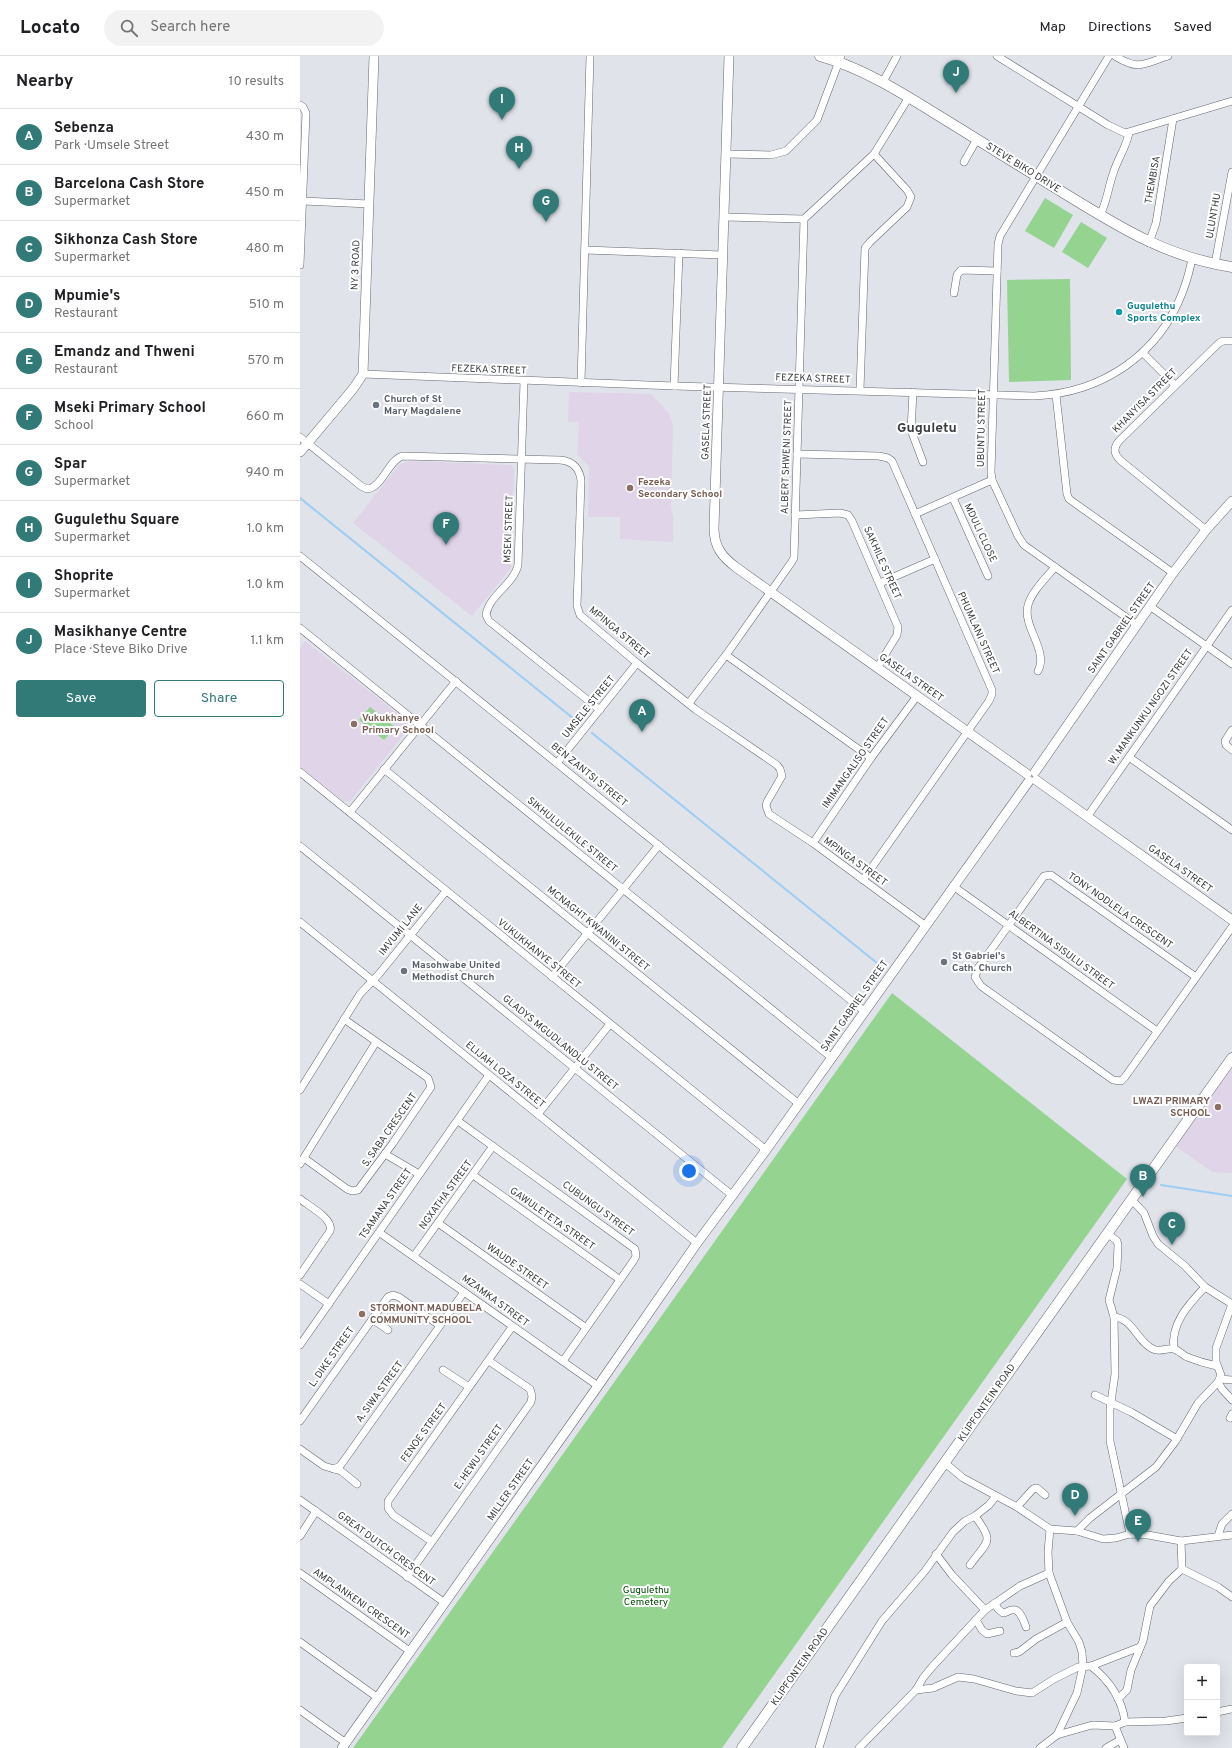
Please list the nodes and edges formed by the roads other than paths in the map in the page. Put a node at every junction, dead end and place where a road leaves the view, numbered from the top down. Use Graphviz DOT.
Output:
graph roads {
  1 [pos="374,56"];
  2 [pos="590,56"];
  3 [pos="729,56"];
  4 [pos="820,56"];
  5 [pos="897,56"];
  6 [pos="997,56"];
  7 [pos="1109,56"];
  8 [pos="1115,56"];
  9 [pos="1168,56"];
  10 [pos="840,59"];
  11 [pos="883,82"];
  12 [pos="909,97"];
  13 [pos="1232,101"];
  14 [pos="300,105"];
  15 [pos="1078,106"];
  16 [pos="1173,120"];
  17 [pos="1129,133"];
  18 [pos="977,139"];
  19 [pos="726,154"];
  20 [pos="874,154"];
  21 [pos="964,162"];
  22 [pos="1232,172"];
  23 [pos="1035,175"];
  24 [pos="303,201"];
  25 [pos="369,204"];
  26 [pos="1100,215"];
  27 [pos="724,216"];
  28 [pos="804,219"];
  29 [pos="1149,243"];
  30 [pos="585,250"];
  31 [pos="679,253"];
  32 [pos="722,255"];
  33 [pos="1192,258"];
  34 [pos="1215,264"];
  35 [pos="300,265"];
  36 [pos="1232,267"];
  37 [pos="997,271"];
  38 [pos="954,293"];
  39 [pos="1232,341"];
  40 [pos="1143,353"];
  41 [pos="363,374"];
  42 [pos="524,381"];
  43 [pos="581,383"];
  44 [pos="1175,385"];
  45 [pos="674,386"];
  46 [pos="719,387"];
  47 [pos="799,388"];
  48 [pos="860,390"];
  49 [pos="913,392"];
  50 [pos="992,394"];
  51 [pos="1056,395"];
  52 [pos="300,436"];
  53 [pos="308,443"];
  54 [pos="300,452"];
  55 [pos="797,454"];
  56 [pos="522,459"];
  57 [pos="923,462"];
  58 [pos="992,480"];
  59 [pos="953,498"];
  60 [pos="1232,501"];
  61 [pos="915,514"];
  62 [pos="795,515"];
  63 [pos="1206,530"];
  64 [pos="300,556"];
  65 [pos="935,559"];
  66 [pos="1055,567"];
  67 [pos="1173,573"];
  68 [pos="988,576"];
  69 [pos="880,583"];
  70 [pos="770,592"];
  71 [pos="1151,607"];
  72 [pos="1232,610"];
  73 [pos="1137,625"];
  74 [pos="300,628"];
  75 [pos="1207,646"];
  76 [pos="726,655"];
  77 [pos="637,663"];
  78 [pos="1232,664"];
  79 [pos="877,668"];
  80 [pos="1038,671"];
  81 [pos="456,681"];
  82 [pos="917,696"];
  83 [pos="689,703"];
  84 [pos="600,710"];
  85 [pos="420,725"];
  86 [pos="1232,730"];
  87 [pos="968,732"];
  88 [pos="1232,750"];
  89 [pos="1129,757"];
  90 [pos="871,758"];
  91 [pos="557,763"];
  92 [pos="384,769"];
  93 [pos="300,772"];
  94 [pos="1032,777"];
  95 [pos="350,812"];
  96 [pos="1087,817"];
  97 [pos="1232,830"];
  98 [pos="813,843"];
  99 [pos="659,845"];
  100 [pos="300,846"];
  101 [pos="863,880"];
  102 [pos="954,886"];
  103 [pos="623,889"];
  104 [pos="446,891"];
  105 [pos="1232,920"];
  106 [pos="300,922"];
  107 [pos="1010,925"];
  108 [pos="926,926"];
  109 [pos="1232,927"];
  110 [pos="588,934"];
  111 [pos="410,935"];
  112 [pos="552,977"];
  113 [pos="1196,977"];
  114 [pos="372,981"];
  115 [pos="864,1011"];
  116 [pos="344,1020"];
  117 [pos="610,1024"];
  118 [pos="1158,1031"];
  119 [pos="376,1042"];
  120 [pos="832,1058"];
  121 [pos="1232,1058"];
  122 [pos="574,1068"];
  123 [pos="489,1075"];
  124 [pos="300,1090"];
  125 [pos="799,1104"];
  126 [pos="538,1114"];
  127 [pos="458,1121"];
  128 [pos="493,1146"];
  129 [pos="766,1150"];
  130 [pos="385,1154"];
  131 [pos="302,1161"];
  132 [pos="419,1174"];
  133 [pos="473,1175"];
  134 [pos="733,1196"];
  135 [pos="300,1199"];
  136 [pos="1131,1199"];
  137 [pos="438,1223"];
  138 [pos="380,1233"];
  139 [pos="1107,1233"];
  140 [pos="697,1243"];
  141 [pos="414,1256"];
  142 [pos="300,1275"];
  143 [pos="619,1279"];
  144 [pos="300,1284"];
  145 [pos="1205,1287"];
  146 [pos="464,1292"];
  147 [pos="329,1304"];
  148 [pos="1232,1304"];
  149 [pos="1114,1317"];
  150 [pos="372,1319"];
  151 [pos="439,1326"];
  152 [pos="512,1327"];
  153 [pos="585,1327"];
  154 [pos="388,1330"];
  155 [pos="300,1345"];
  156 [pos="1174,1349"];
  157 [pos="489,1360"];
  158 [pos="563,1361"];
  159 [pos="1217,1366"];
  160 [pos="443,1370"];
  161 [pos="1232,1380"];
  162 [pos="1219,1381"];
  163 [pos="598,1386"];
  164 [pos="469,1387"];
  165 [pos="1095,1396"];
  166 [pos="1232,1400"];
  167 [pos="1111,1403"];
  168 [pos="300,1421"];
  169 [pos="1177,1439"];
  170 [pos="300,1449"];
  171 [pos="945,1463"];
  172 [pos="334,1469"];
  173 [pos="357,1484"];
  174 [pos="1045,1494"];
  175 [pos="1121,1494"];
  176 [pos="996,1496"];
  177 [pos="300,1500"];
  178 [pos="1017,1507"];
  179 [pos="316,1511"];
  180 [pos="1232,1514"];
  181 [pos="975,1516"];
  182 [pos="1050,1529"];
  183 [pos="1077,1531"];
  184 [pos="1130,1534"];
  185 [pos="1232,1535"];
  186 [pos="300,1536"];
  187 [pos="1218,1536"];
  188 [pos="431,1541"];
  189 [pos="1181,1541"];
  190 [pos="936,1554"];
  191 [pos="970,1565"];
  192 [pos="1182,1569"];
  193 [pos="300,1573"];
  194 [pos="1049,1573"];
  195 [pos="407,1576"];
  196 [pos="1232,1596"];
  197 [pos="445,1603"];
  198 [pos="995,1603"];
  199 [pos="985,1610"];
  200 [pos="976,1620"];
  201 [pos="1067,1622"];
  202 [pos="1026,1627"];
  203 [pos="1000,1631"];
  204 [pos="300,1642"];
  205 [pos="1140,1647"];
  206 [pos="411,1652"];
  207 [pos="1014,1653"];
  208 [pos="1083,1666"];
  209 [pos="1091,1666"];
  210 [pos="916,1690"];
  211 [pos="378,1698"];
  212 [pos="1118,1699"];
  213 [pos="1232,1709"];
  214 [pos="300,1710"];
  215 [pos="1220,1711"];
  216 [pos="1184,1718"];
  217 [pos="1125,1722"];
  218 [pos="1115,1726"];
  219 [pos="1057,1735"];
  220 [pos="1120,1740"];
  221 [pos="344,1745"];
  222 [pos="742,1748"];
  223 [pos="819,1748"];
  224 [pos="859,1748"];
  225 [pos="1040,1748"];
  226 [pos="1106,1748"];
  227 [pos="1124,1748"];
  1 -- 25 [label="street, NY 3 ROAD"];
  2 -- 30 [label="street"];
  3 -- 19 [label="street, GASELA STREET"];
  4 -- 10 [label="main road, STEVE BIKO DRIVE"];
  5 -- 11 [label="street"];
  6 -- 15 [label="street"];
  7 -- 15 [label="street, UBUNTU STREET"];
  8 -- 9 [label="street"];
  10 -- 11 [label="main road, STEVE BIKO DRIVE"];
  10 -- 19 [label="street"];
  11 -- 12 [label="main road, STEVE BIKO DRIVE"];
  12 -- 18 [label="main road, STEVE BIKO DRIVE"];
  12 -- 20 [label="street"];
  13 -- 16 [label="street"];
  14 -- 24 [label="street"];
  15 -- 17 [label="street"];
  15 -- 23 [label="street, UBUNTU STREET"];
  16 -- 17 [label="street"];
  16 -- 29 [label="street, THEMBISA"];
  17 -- 26 [label="street"];
  18 -- 21 [label="street"];
  18 -- 23 [label="main road, STEVE BIKO DRIVE"];
  19 -- 27 [label="street, GASELA STREET"];
  20 -- 28 [label="street"];
  20 -- 48 [label="street"];
  22 -- 34 [label="street, ULUNTHU"];
  23 -- 26 [label="main road, STEVE BIKO DRIVE"];
  23 -- 37 [label="street, UBUNTU STREET"];
  24 -- 25 [label="street"];
  24 -- 35 [label="street"];
  25 -- 41 [label="street, NY 3 ROAD"];
  26 -- 29 [label="main road, STEVE BIKO DRIVE"];
  27 -- 28 [label="street"];
  27 -- 32 [label="street, GASELA STREET"];
  28 -- 47 [label="street, ALBERT SHWENI STREET"];
  29 -- 33 [label="main road, STEVE BIKO DRIVE"];
  30 -- 31 [label="street"];
  30 -- 43 [label="street"];
  31 -- 32 [label="street"];
  31 -- 45 [label="street"];
  32 -- 46 [label="street, GASELA STREET"];
  33 -- 34 [label="main road, STEVE BIKO DRIVE"];
  33 -- 40 [label="street, FEZEKA STREET"];
  34 -- 36 [label="main road, STEVE BIKO DRIVE"];
  37 -- 38 [label="street"];
  37 -- 50 [label="street, UBUNTU STREET"];
  39 -- 44 [label="street, KHANYISA STREET"];
  40 -- 44 [label="street"];
  40 -- 51 [label="street, FEZEKA STREET"];
  41 -- 42 [label="street, FEZEKA STREET"];
  41 -- 53 [label="street"];
  42 -- 43 [label="street, FEZEKA STREET"];
  42 -- 56 [label="street, MSEKI STREET"];
  43 -- 45 [label="street, FEZEKA STREET"];
  44 -- 63 [label="street, KHANYISA STREET"];
  45 -- 46 [label="street, FEZEKA STREET"];
  46 -- 47 [label="street, FEZEKA STREET"];
  46 -- 70 [label="street, GASELA STREET"];
  47 -- 48 [label="street, FEZEKA STREET"];
  47 -- 55 [label="street, ALBERT SHWENI STREET"];
  48 -- 49 [label="street, FEZEKA STREET"];
  49 -- 50 [label="street, FEZEKA STREET"];
  49 -- 57 [label="street"];
  50 -- 51 [label="street, FEZEKA STREET"];
  50 -- 58 [label="street, UBUNTU STREET"];
  51 -- 67 [label="street"];
  52 -- 53 [label="street, MPINGA STREET"];
  53 -- 54 [label="street"];
  53 -- 56 [label="street, MPINGA STREET"];
  55 -- 61 [label="street, PHUMLANI STREET"];
  55 -- 62 [label="street, ALBERT SHWENI STREET"];
  56 -- 77 [label="street, MPINGA STREET"];
  56 -- 84 [label="street, MSEKI STREET"];
  58 -- 59 [label="street"];
  58 -- 66 [label="street, UBUNTU STREET"];
  59 -- 61 [label="street"];
  59 -- 68 [label="street, MDULI CLOSE"];
  60 -- 63 [label="street, SAINT GABRIEL STREET"];
  61 -- 65 [label="street, PHUMLANI STREET"];
  62 -- 69 [label="street, SAKHILE STREET"];
  62 -- 70 [label="street, ALBERT SHWENI STREET"];
  63 -- 67 [label="street, SAINT GABRIEL STREET"];
  64 -- 81 [label="street, BEN ZANTSI STREET"];
  65 -- 69 [label="street"];
  65 -- 87 [label="street, PHUMLANI STREET"];
  66 -- 73 [label="street, UBUNTU STREET"];
  66 -- 80 [label="street"];
  67 -- 71 [label="street, SAINT GABRIEL STREET"];
  69 -- 79 [label="street, SAKHILE STREET"];
  70 -- 76 [label="street, ALBERT SHWENI STREET"];
  70 -- 79 [label="street, GASELA STREET"];
  71 -- 73 [label="street, SAINT GABRIEL STREET"];
  71 -- 75 [label="street"];
  72 -- 75 [label="street, W. MANKUNKU NGOZI STREET"];
  73 -- 94 [label="street, SAINT GABRIEL STREET"];
  74 -- 85 [label="street, SIKHULULEKILE STREET"];
  75 -- 78 [label="street"];
  75 -- 89 [label="street, W. MANKUNKU NGOZI STREET"];
  76 -- 83 [label="street, ALBERT SHWENI STREET"];
  76 -- 90 [label="street"];
  77 -- 83 [label="street, MPINGA STREET"];
  77 -- 84 [label="street, UMSELE STREET"];
  79 -- 82 [label="street, GASELA STREET"];
  81 -- 85 [label="street"];
  81 -- 91 [label="street, BEN ZANTSI STREET"];
  82 -- 87 [label="street, GASELA STREET"];
  82 -- 90 [label="street, IMIMANGALISO STREET"];
  83 -- 98 [label="street, MPINGA STREET"];
  84 -- 91 [label="street, UMSELE STREET"];
  85 -- 92 [label="street"];
  85 -- 103 [label="street, SIKHULULEKILE STREET"];
  86 -- 88 [label="street"];
  87 -- 94 [label="street, GASELA STREET"];
  87 -- 101 [label="street, PHUMLANI STREET"];
  89 -- 96 [label="street, W. MANKUNKU NGOZI STREET"];
  89 -- 97 [label="street"];
  90 -- 98 [label="street, IMIMANGALISO STREET"];
  91 -- 99 [label="street, BEN ZANTSI STREET"];
  92 -- 95 [label="street"];
  92 -- 110 [label="street, MCNAGHT KWANINI STREET"];
  93 -- 95 [label="street, VUKUKHANYE STREET"];
  94 -- 96 [label="street, GASELA STREET"];
  94 -- 102 [label="street, SAINT GABRIEL STREET"];
  95 -- 104 [label="street, VUKUKHANYE STREET"];
  96 -- 105 [label="street, GASELA STREET"];
  98 -- 101 [label="street, MPINGA STREET"];
  99 -- 103 [label="street"];
  99 -- 115 [label="street, BEN ZANTSI STREET"];
  100 -- 111 [label="street, GLADYS MGUDLANDLU STREET"];
  101 -- 108 [label="street, MPINGA STREET"];
  102 -- 107 [label="street, ALBERTINA SISULU STREET"];
  102 -- 108 [label="street, SAINT GABRIEL STREET"];
  103 -- 110 [label="street"];
  103 -- 120 [label="street, SIKHULULEKILE STREET"];
  104 -- 111 [label="street, IMVUMI LANE"];
  104 -- 112 [label="street, VUKUKHANYE STREET"];
  106 -- 114 [label="street, ELIJAH LOZA STREET"];
  107 -- 113 [label="street, TONY NODLELA CRESCENT"];
  107 -- 118 [label="street, ALBERTINA SISULU STREET"];
  107 -- 118 [label="street, TONY NODLELA CRESCENT"];
  108 -- 115 [label="street, SAINT GABRIEL STREET"];
  109 -- 113 [label="street"];
  110 -- 112 [label="street"];
  110 -- 125 [label="street, MCNAGHT KWANINI STREET"];
  111 -- 114 [label="street, IMVUMI LANE"];
  111 -- 122 [label="street, GLADYS MGUDLANDLU STREET"];
  112 -- 117 [label="street, VUKUKHANYE STREET"];
  113 -- 118 [label="street"];
  114 -- 116 [label="street, IMVUMI LANE"];
  114 -- 123 [label="street, ELIJAH LOZA STREET"];
  115 -- 120 [label="street, SAINT GABRIEL STREET"];
  116 -- 119 [label="street, S. SABA CRESCENT"];
  116 -- 124 [label="street, IMVUMI LANE"];
  117 -- 122 [label="street"];
  117 -- 129 [label="street, VUKUKHANYE STREET"];
  119 -- 130 [label="street, S. SABA CRESCENT"];
  119 -- 131 [label="street, S. SABA CRESCENT"];
  120 -- 125 [label="street, SAINT GABRIEL STREET"];
  121 -- 136 [label="main road, KLIPFONTEIN ROAD"];
  122 -- 126 [label="street"];
  122 -- 134 [label="street, GLADYS MGUDLANDLU STREET"];
  123 -- 126 [label="street, ELIJAH LOZA STREET"];
  123 -- 127 [label="street, TSAMANA STREET"];
  125 -- 129 [label="street, SAINT GABRIEL STREET"];
  126 -- 140 [label="street, ELIJAH LOZA STREET"];
  127 -- 128 [label="street, CUBUNGU STREET"];
  127 -- 132 [label="street, TSAMANA STREET"];
  128 -- 133 [label="street, NGXATHA STREET"];
  128 -- 143 [label="street, CUBUNGU STREET"];
  129 -- 134 [label="street, SAINT GABRIEL STREET"];
  130 -- 131 [label="street, S. SABA CRESCENT"];
  130 -- 132 [label="street"];
  132 -- 138 [label="street, TSAMANA STREET"];
  133 -- 137 [label="street, NGXATHA STREET"];
  133 -- 143 [label="street, GAWULETETA STREET"];
  134 -- 140 [label="street, SAINT GABRIEL STREET"];
  135 -- 142 [label="street"];
  136 -- 139 [label="main road, KLIPFONTEIN ROAD"];
  136 -- 145 [label="street"];
  137 -- 141 [label="street, NGXATHA STREET"];
  137 -- 153 [label="street, WAUDE STREET"];
  138 -- 141 [label="street, MZAMKA STREET"];
  138 -- 147 [label="street, TSAMANA STREET"];
  139 -- 149 [label="street"];
  139 -- 171 [label="main road, KLIPFONTEIN ROAD"];
  140 -- 163 [label="street, MILLER STREET"];
  141 -- 146 [label="street, MZAMKA STREET"];
  143 -- 153 [label="street, CUBUNGU STREET"];
  144 -- 147 [label="street"];
  145 -- 148 [label="street"];
  145 -- 156 [label="street"];
  146 -- 151 [label="street, A. SIWA STREET"];
  146 -- 152 [label="street, MZAMKA STREET"];
  147 -- 155 [label="street, TSAMANA STREET"];
  148 -- 159 [label="street"];
  149 -- 156 [label="street"];
  149 -- 167 [label="street"];
  150 -- 151 [label="street, L. DIKE STREET"];
  150 -- 154 [label="street"];
  150 -- 168 [label="street, L. DIKE STREET"];
  151 -- 172 [label="street, A. SIWA STREET"];
  152 -- 157 [label="street, FENOE STREET"];
  152 -- 158 [label="street, MZAMKA STREET"];
  153 -- 158 [label="street, CUBUNGU STREET"];
  156 -- 159 [label="street"];
  157 -- 164 [label="street, FENOE STREET"];
  157 -- 188 [label="street, E. HEWU STREET"];
  158 -- 163 [label="street, MZAMKA STREET"];
  159 -- 162 [label="street"];
  160 -- 164 [label="street"];
  161 -- 162 [label="street"];
  162 -- 166 [label="street"];
  162 -- 169 [label="street"];
  163 -- 197 [label="street, MILLER STREET"];
  164 -- 188 [label="street, FENOE STREET"];
  165 -- 167 [label="street"];
  167 -- 169 [label="street"];
  167 -- 175 [label="street"];
  169 -- 175 [label="street"];
  170 -- 172 [label="street"];
  171 -- 176 [label="street"];
  171 -- 222 [label="main road, KLIPFONTEIN ROAD"];
  172 -- 173 [label="street"];
  174 -- 178 [label="street"];
  175 -- 183 [label="street"];
  175 -- 184 [label="street"];
  176 -- 178 [label="street"];
  176 -- 181 [label="street"];
  177 -- 179 [label="street, GREAT DUTCH CRESCENT"];
  178 -- 182 [label="street"];
  179 -- 186 [label="street"];
  179 -- 195 [label="street, GREAT DUTCH CRESCENT"];
  180 -- 187 [label="street"];
  181 -- 190 [label="street"];
  181 -- 191 [label="street"];
  182 -- 183 [label="street"];
  182 -- 194 [label="street"];
  183 -- 184 [label="street"];
  184 -- 189 [label="street"];
  185 -- 187 [label="street"];
  187 -- 189 [label="street"];
  188 -- 195 [label="street, E. HEWU STREET"];
  189 -- 192 [label="street"];
  190 -- 199 [label="street"];
  190 -- 223 [label="street"];
  192 -- 196 [label="street"];
  192 -- 205 [label="street"];
  193 -- 206 [label="street, AMPLANKENI CRESCENT"];
  194 -- 198 [label="street"];
  194 -- 201 [label="street"];
  195 -- 197 [label="street, GREAT DUTCH CRESCENT"];
  197 -- 206 [label="street, MILLER STREET"];
  198 -- 199 [label="street"];
  198 -- 202 [label="street"];
  199 -- 200 [label="street"];
  200 -- 203 [label="street"];
  200 -- 210 [label="street"];
  201 -- 207 [label="street"];
  201 -- 208 [label="street"];
  204 -- 211 [label="street"];
  205 -- 209 [label="street"];
  205 -- 212 [label="street"];
  206 -- 211 [label="street, MILLER STREET"];
  208 -- 209 [label="street"];
  208 -- 210 [label="street"];
  208 -- 219 [label="street"];
  209 -- 212 [label="street"];
  210 -- 224 [label="street"];
  211 -- 221 [label="street, MILLER STREET"];
  212 -- 217 [label="street"];
  213 -- 215 [label="street"];
  214 -- 221 [label="street"];
  216 -- 217 [label="street"];
  217 -- 218 [label="street"];
  218 -- 219 [label="street"];
  218 -- 220 [label="street"];
  219 -- 225 [label="street"];
  220 -- 226 [label="street"];
  220 -- 227 [label="street"];
}
